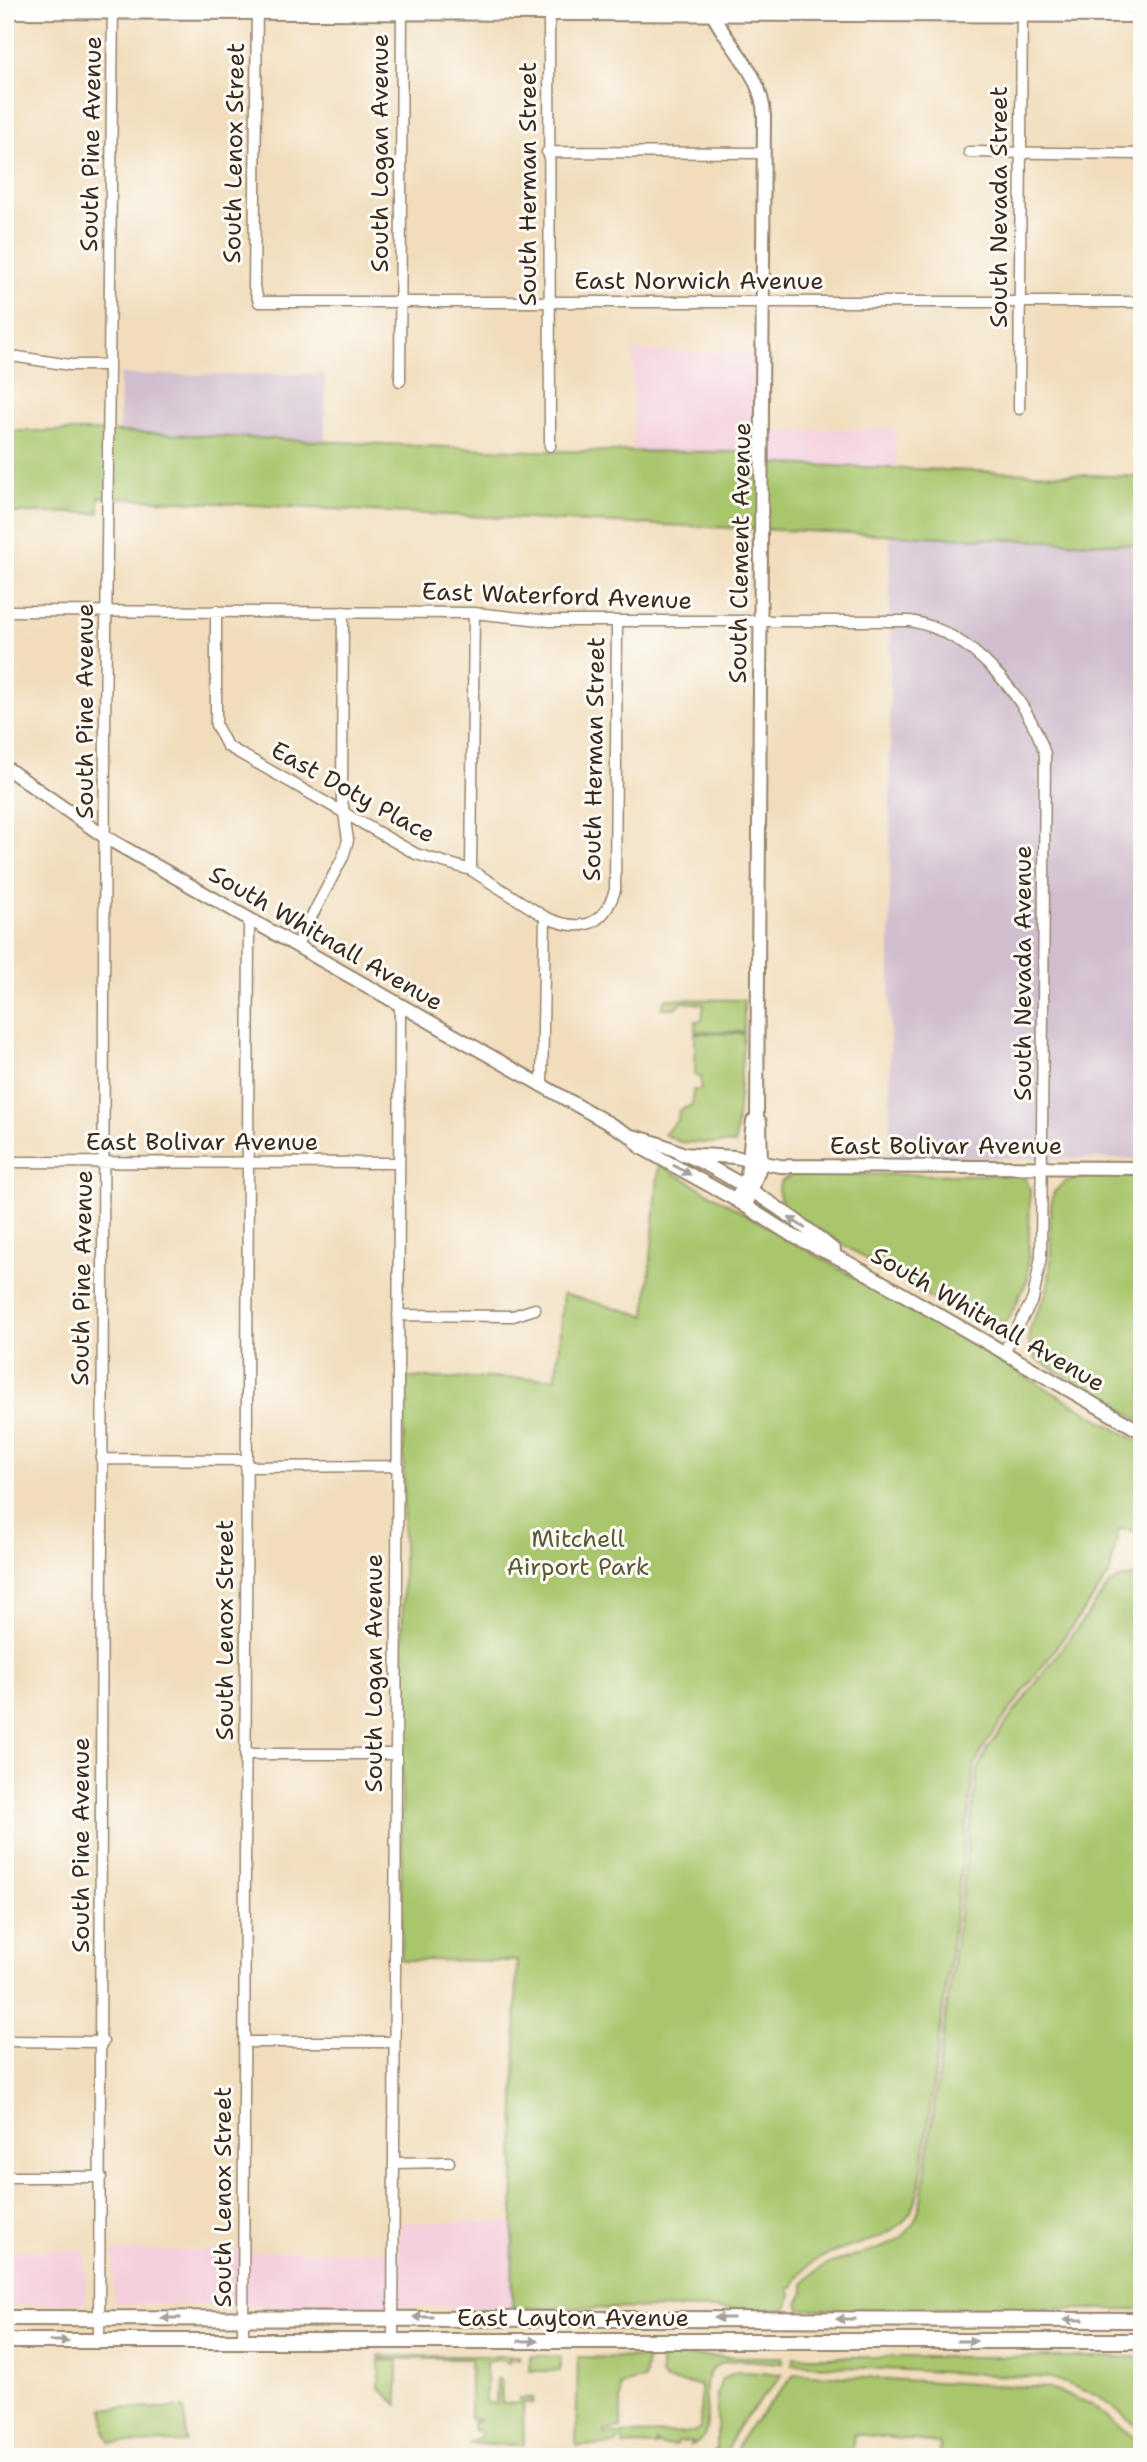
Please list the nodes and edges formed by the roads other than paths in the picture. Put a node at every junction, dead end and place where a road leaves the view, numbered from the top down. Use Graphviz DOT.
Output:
graph roads {
  1 [pos="113,8"];
  2 [pos="257,8"];
  3 [pos="402,9"];
  4 [pos="549,9"];
  5 [pos="709,10"];
  6 [pos="932,10"];
  7 [pos="1022,10"];
  8 [pos="5,11"];
  9 [pos="1142,15"];
  10 [pos="547,152"];
  11 [pos="970,152"];
  12 [pos="764,153"];
  13 [pos="1021,154"];
  14 [pos="1142,154"];
  15 [pos="257,301"];
  16 [pos="762,301"];
  17 [pos="400,302"];
  18 [pos="1020,302"];
  19 [pos="1142,302"];
  20 [pos="549,303"];
  21 [pos="5,355"];
  22 [pos="107,365"];
  23 [pos="400,381"];
  24 [pos="1018,409"];
  25 [pos="550,446"];
  26 [pos="5,611"];
  27 [pos="106,611"];
  28 [pos="216,611"];
  29 [pos="343,612"];
  30 [pos="474,613"];
  31 [pos="760,620"];
  32 [pos="617,621"];
  33 [pos="1045,754"];
  34 [pos="5,767"];
  35 [pos="345,813"];
  36 [pos="106,837"];
  37 [pos="471,870"];
  38 [pos="545,916"];
  39 [pos="249,919"];
  40 [pos="296,946"];
  41 [pos="400,1005"];
  42 [pos="542,1084"];
  43 [pos="631,1136"];
  44 [pos="681,1154"];
  45 [pos="5,1162"];
  46 [pos="104,1162"];
  47 [pos="247,1163"];
  48 [pos="398,1163"];
  49 [pos="755,1163"];
  50 [pos="1042,1167"];
  51 [pos="1142,1168"];
  52 [pos="747,1190"];
  53 [pos="741,1203"];
  54 [pos="849,1263"];
  55 [pos="535,1309"];
  56 [pos="398,1315"];
  57 [pos="1004,1352"];
  58 [pos="1142,1432"];
  59 [pos="101,1459"];
  60 [pos="246,1463"];
  61 [pos="396,1466"];
  62 [pos="246,1754"];
  63 [pos="395,1754"];
  64 [pos="5,2041"];
  65 [pos="103,2042"];
  66 [pos="246,2042"];
  67 [pos="393,2042"];
  68 [pos="449,2162"];
  69 [pos="394,2163"];
  70 [pos="5,2177"];
  71 [pos="101,2177"];
  72 [pos="393,2317"];
  73 [pos="5,2318"];
  74 [pos="100,2318"];
  75 [pos="243,2318"];
  76 [pos="1142,2320"];
  77 [pos="5,2341"];
  78 [pos="100,2341"];
  79 [pos="393,2341"];
  80 [pos="1142,2341"];
  81 [pos="243,2342"];
  1 -- 2 [label="main road"];
  1 -- 8 [label="main road"];
  1 -- 22 [label="street, South Pine Avenue"];
  2 -- 3 [label="main road"];
  2 -- 15 [label="street, South Lenox Street"];
  3 -- 4 [label="main road"];
  3 -- 17 [label="street, South Logan Avenue"];
  4 -- 5 [label="main road"];
  4 -- 10 [label="street, South Herman Street"];
  5 -- 6 [label="main road"];
  5 -- 12 [label="street, South Clement Avenue"];
  6 -- 7 [label="main road"];
  7 -- 9 [label="main road"];
  7 -- 13 [label="street, South Nevada Street"];
  10 -- 12 [label="street"];
  10 -- 20 [label="street, South Herman Street"];
  11 -- 13 [label="street"];
  12 -- 16 [label="street, South Clement Avenue"];
  13 -- 14 [label="street"];
  13 -- 18 [label="street, South Nevada Street"];
  15 -- 17 [label="street, East Norwich Avenue"];
  16 -- 18 [label="street, East Norwich Avenue"];
  16 -- 20 [label="street, East Norwich Avenue"];
  16 -- 31 [label="street, South Clement Avenue"];
  17 -- 20 [label="street, East Norwich Avenue"];
  17 -- 23 [label="street, South Logan Avenue"];
  18 -- 19 [label="street, East Norwich Avenue"];
  18 -- 24 [label="street, South Nevada Street"];
  20 -- 25 [label="street, South Herman Street"];
  21 -- 22 [label="street"];
  22 -- 27 [label="street, South Pine Avenue"];
  26 -- 27 [label="street, East Waterford Avenue"];
  27 -- 28 [label="street, East Waterford Avenue"];
  27 -- 36 [label="street, South Pine Avenue"];
  28 -- 29 [label="street, East Waterford Avenue"];
  28 -- 35 [label="street, East Doty Place"];
  29 -- 30 [label="street, East Waterford Avenue"];
  29 -- 35 [label="street"];
  30 -- 32 [label="street, East Waterford Avenue"];
  30 -- 37 [label="street"];
  31 -- 32 [label="street, East Waterford Avenue"];
  31 -- 33 [label="street, East Waterford Avenue"];
  31 -- 49 [label="street, South Clement Avenue"];
  32 -- 38 [label="street, South Herman Street"];
  33 -- 50 [label="street, South Nevada Avenue"];
  34 -- 36 [label="street, South Whitnall Avenue"];
  35 -- 37 [label="street, East Doty Place"];
  35 -- 40 [label="street"];
  36 -- 39 [label="street, South Whitnall Avenue"];
  36 -- 46 [label="street, South Pine Avenue"];
  37 -- 38 [label="street, East Doty Place"];
  38 -- 42 [label="street"];
  39 -- 40 [label="street, South Whitnall Avenue"];
  39 -- 47 [label="street, South Lenox Street"];
  40 -- 41 [label="street, South Whitnall Avenue"];
  41 -- 42 [label="street, South Whitnall Avenue"];
  41 -- 48 [label="street, South Logan Avenue"];
  42 -- 43 [label="street, South Whitnall Avenue"];
  43 -- 44 [label="street, South Whitnall Avenue"];
  43 -- 53 [label="street, South Whitnall Avenue, one-way"];
  44 -- 49 [label="street, East Bolivar Avenue"];
  44 -- 52 [label="street, South Whitnall Avenue"];
  45 -- 46 [label="street, East Bolivar Avenue"];
  46 -- 47 [label="street, East Bolivar Avenue"];
  46 -- 59 [label="street, South Pine Avenue"];
  47 -- 48 [label="street, East Bolivar Avenue"];
  47 -- 60 [label="street, South Lenox Street"];
  48 -- 56 [label="street, South Logan Avenue"];
  49 -- 50 [label="street, East Bolivar Avenue"];
  49 -- 52 [label="street, South Clement Avenue"];
  50 -- 51 [label="street, East Bolivar Avenue"];
  50 -- 57 [label="street, South Nevada Avenue"];
  52 -- 53 [label="street, South Clement Avenue"];
  54 -- 52 [label="street, South Whitnall Avenue, one-way"];
  53 -- 54 [label="street, South Whitnall Avenue"];
  54 -- 57 [label="street, South Whitnall Avenue"];
  55 -- 56 [label="street"];
  56 -- 61 [label="street, South Logan Avenue"];
  57 -- 58 [label="street, South Whitnall Avenue"];
  59 -- 60 [label="street"];
  59 -- 65 [label="street, South Pine Avenue"];
  60 -- 61 [label="street"];
  60 -- 62 [label="street, South Lenox Street"];
  61 -- 63 [label="street, South Logan Avenue"];
  62 -- 63 [label="street"];
  62 -- 66 [label="street, South Lenox Street"];
  63 -- 67 [label="street, South Logan Avenue"];
  64 -- 65 [label="street"];
  65 -- 71 [label="street, South Pine Avenue"];
  66 -- 67 [label="street"];
  66 -- 75 [label="street, South Lenox Street"];
  67 -- 69 [label="street, South Logan Avenue"];
  68 -- 69 [label="street"];
  69 -- 72 [label="street, South Logan Avenue"];
  70 -- 71 [label="street"];
  71 -- 74 [label="street, South Pine Avenue"];
  72 -- 75 [label="main road, East Layton Avenue"];
  76 -- 72 [label="main road, East Layton Avenue, one-way"];
  72 -- 79 [label="street, South Logan Avenue"];
  73 -- 74 [label="main road, East Layton Avenue"];
  75 -- 74 [label="main road, East Layton Avenue, one-way"];
  74 -- 78 [label="street, South Pine Avenue"];
  75 -- 81 [label="street, South Lenox Street"];
  77 -- 78 [label="main road, East Layton Avenue, one-way"];
  78 -- 81 [label="main road, East Layton Avenue"];
  79 -- 80 [label="main road, East Layton Avenue, one-way"];
  79 -- 81 [label="main road, East Layton Avenue"];
}
